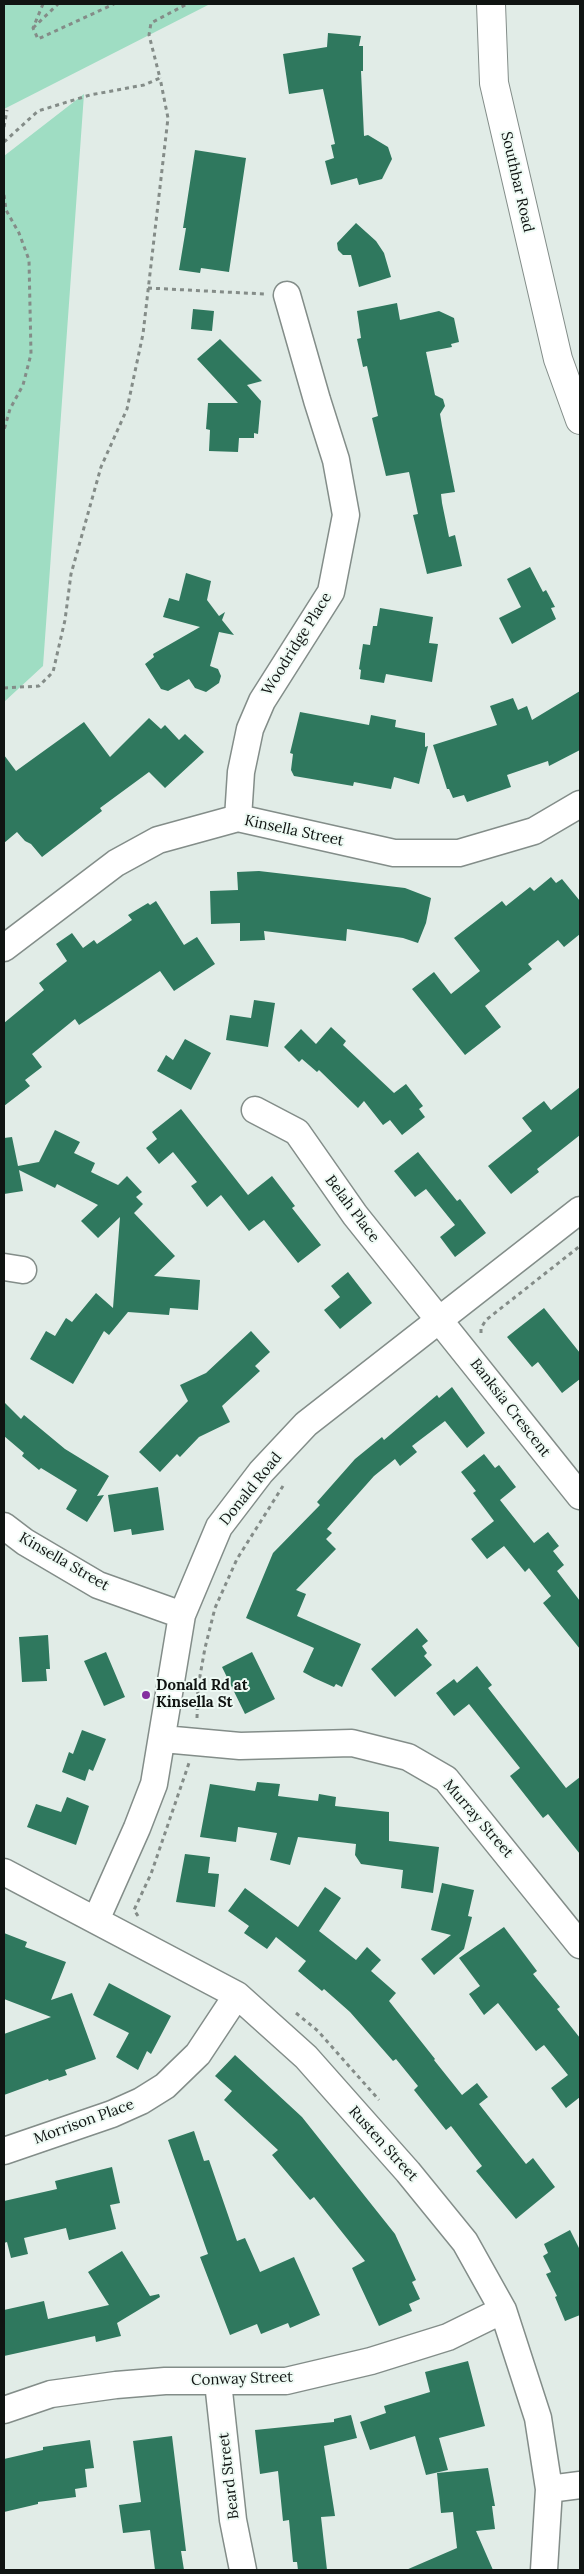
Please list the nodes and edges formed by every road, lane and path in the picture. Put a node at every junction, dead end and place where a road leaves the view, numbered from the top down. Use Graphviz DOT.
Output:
graph roads {
  1 [pos="43,4"];
  2 [pos="58,4"];
  3 [pos="114,4"];
  4 [pos="187,4"];
  5 [pos="491,4"];
  6 [pos="108,5"];
  7 [pos="33,28"];
  8 [pos="160,78"];
  9 [pos="4,112"];
  10 [pos="4,127"];
  11 [pos="4,142"];
  12 [pos="4,195"];
  13 [pos="148,288"];
  14 [pos="288,296"];
  15 [pos="558,359"];
  16 [pos="580,398"];
  17 [pos="580,420"];
  18 [pos="4,430"];
  19 [pos="4,688"];
  20 [pos="580,804"];
  21 [pos="238,818"];
  22 [pos="4,948"];
  23 [pos="255,1110"];
  24 [pos="580,1210"];
  25 [pos="580,1246"];
  26 [pos="440,1320"];
  27 [pos="480,1328"];
  28 [pos="469,1339"];
  29 [pos="288,1479"];
  30 [pos="580,1496"];
  31 [pos="4,1526"];
  32 [pos="182,1615"];
  33 [pos="163,1739"];
  34 [pos="193,1742"];
  35 [pos="4,1872"];
  36 [pos="141,1919"];
  37 [pos="96,1920"];
  38 [pos="580,1945"];
  39 [pos="237,1995"];
  40 [pos="292,2010"];
  41 [pos="384,2106"];
  42 [pos="4,2150"];
  43 [pos="502,2310"];
  44 [pos="218,2382"];
  45 [pos="4,2410"];
  46 [pos="580,2485"];
  47 [pos="549,2489"];
  48 [pos="243,2570"];
  49 [pos="544,2570"];
  1 -- 7 [label="path"];
  2 -- 7 [label="path"];
  3 -- 6 [label="path"];
  4 -- 8 [label="path"];
  5 -- 15 [label="main road, Southbar Road"];
  6 -- 7 [label="path"];
  8 -- 11 [label="path"];
  8 -- 13 [label="path"];
  9 -- 10 [label="path"];
  12 -- 18 [label="path"];
  13 -- 14 [label="path"];
  13 -- 19 [label="path"];
  14 -- 21 [label="street, Woodridge Place"];
  15 -- 16 [label="main road, Southbar Road"];
  15 -- 17 [label="main road, Southbar Road"];
  20 -- 21 [label="street, Kinsella Street"];
  21 -- 22 [label="street, Kinsella Street"];
  23 -- 26 [label="street, Belah Place"];
  24 -- 26 [label="street, Donald Road"];
  25 -- 27 [label="path"];
  26 -- 28 [label="street, Banksia Crescent"];
  26 -- 32 [label="street, Donald Road"];
  27 -- 28 [label="path"];
  27 -- 28 [label="path"];
  28 -- 30 [label="street, Banksia Crescent"];
  29 -- 34 [label="path"];
  31 -- 32 [label="street, Kinsella Street"];
  32 -- 33 [label="street, Donald Road"];
  33 -- 34 [label="street, Murray Street"];
  33 -- 37 [label="street, Donald Road"];
  34 -- 36 [label="path"];
  34 -- 38 [label="street, Murray Street"];
  35 -- 37 [label="street, Rusten Street"];
  37 -- 39 [label="street, Rusten Street"];
  39 -- 42 [label="street, Morrison Place"];
  39 -- 43 [label="street, Rusten Street"];
  40 -- 41 [label="path"];
  43 -- 44 [label="street, Conway Street"];
  43 -- 47 [label="street, Rusten Street"];
  44 -- 45 [label="street, Conway Street"];
  44 -- 48 [label="street, Beard Street"];
  46 -- 47 [label="street"];
  47 -- 49 [label="street, Rusten Street"];
}
